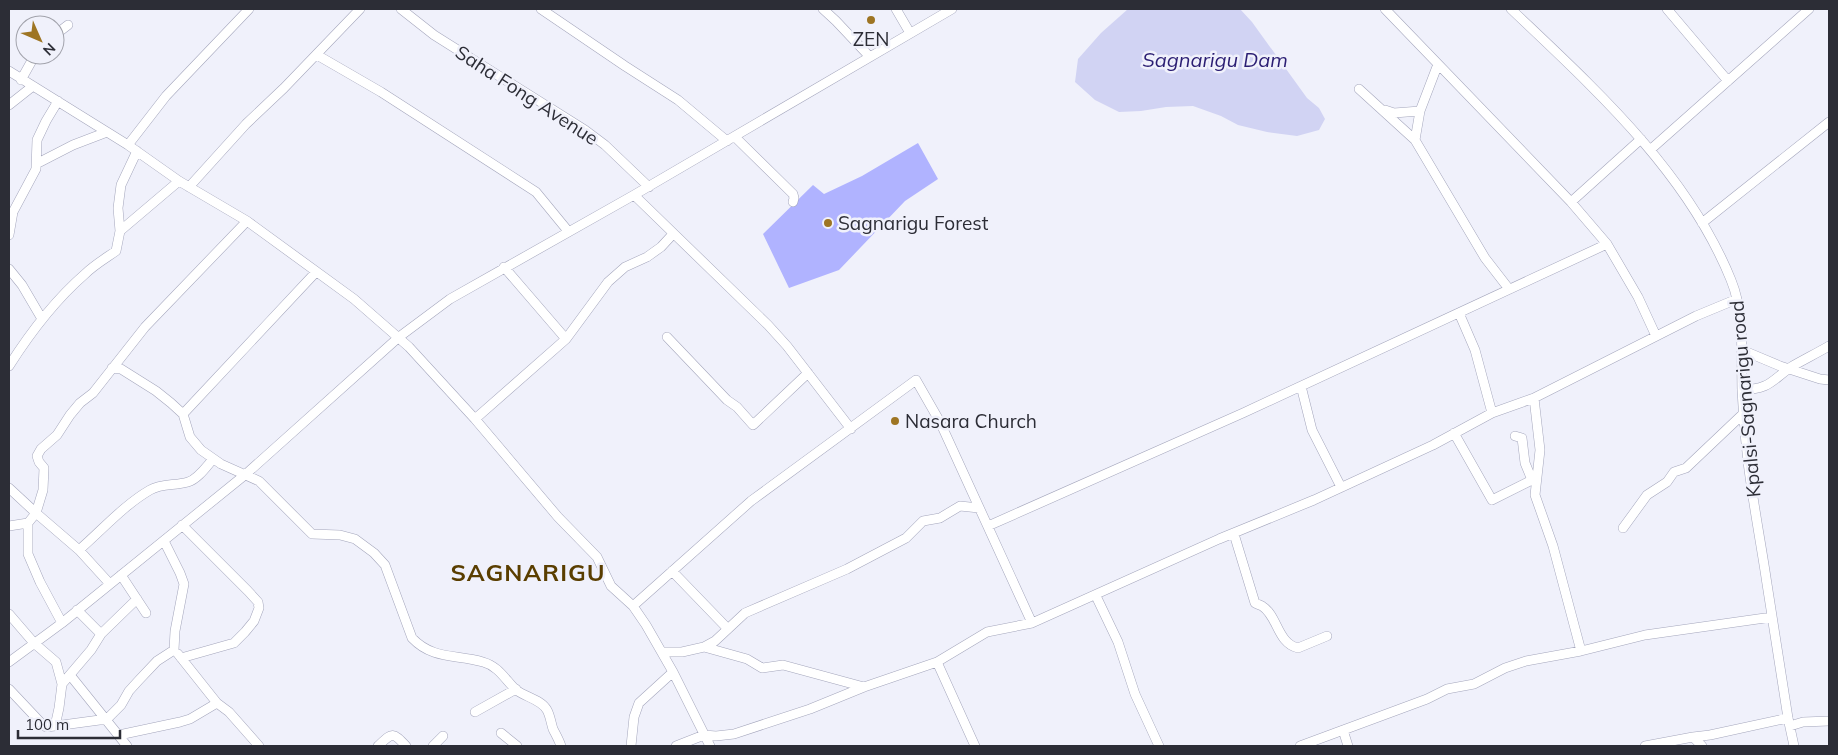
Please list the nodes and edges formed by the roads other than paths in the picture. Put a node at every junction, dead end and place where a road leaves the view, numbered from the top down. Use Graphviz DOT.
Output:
graph roads {
  1 [pos="249,9"];
  2 [pos="360,9"];
  3 [pos="401,9"];
  4 [pos="541,9"];
  5 [pos="823,9"];
  6 [pos="896,9"];
  7 [pos="952,9"];
  8 [pos="1385,9"];
  9 [pos="1511,9"];
  10 [pos="1667,9"];
  11 [pos="1809,9"];
  12 [pos="68,25"];
  13 [pos="65,27"];
  14 [pos="910,33"];
  15 [pos="317,55"];
  16 [pos="870,57"];
  17 [pos="1438,64"];
  18 [pos="29,65"];
  19 [pos="9,71"];
  20 [pos="21,80"];
  21 [pos="1728,81"];
  22 [pos="32,86"];
  23 [pos="1359,89"];
  24 [pos="58,101"];
  25 [pos="9,105"];
  26 [pos="1380,108"];
  27 [pos="1420,111"];
  28 [pos="1829,122"];
  29 [pos="107,132"];
  30 [pos="731,139"];
  31 [pos="1641,139"];
  32 [pos="1416,140"];
  33 [pos="128,144"];
  34 [pos="137,150"];
  35 [pos="1650,150"];
  36 [pos="38,163"];
  37 [pos="179,181"];
  38 [pos="189,187"];
  39 [pos="649,187"];
  40 [pos="634,195"];
  41 [pos="9,199"];
  42 [pos="19,199"];
  43 [pos="793,202"];
  44 [pos="1572,202"];
  45 [pos="247,221"];
  46 [pos="1702,223"];
  47 [pos="120,230"];
  48 [pos="568,231"];
  49 [pos="673,234"];
  50 [pos="9,235"];
  51 [pos="1607,244"];
  52 [pos="504,267"];
  53 [pos="9,269"];
  54 [pos="316,272"];
  55 [pos="1509,289"];
  56 [pos="1737,299"];
  57 [pos="1459,313"];
  58 [pos="42,319"];
  59 [pos="1656,336"];
  60 [pos="399,337"];
  61 [pos="667,337"];
  62 [pos="566,339"];
  63 [pos="1829,346"];
  64 [pos="1742,350"];
  65 [pos="9,366"];
  66 [pos="112,368"];
  67 [pos="1789,369"];
  68 [pos="808,373"];
  69 [pos="1829,380"];
  70 [pos="1301,386"];
  71 [pos="1742,390"];
  72 [pos="1534,398"];
  73 [pos="1492,413"];
  74 [pos="1744,413"];
  75 [pos="183,414"];
  76 [pos="475,419"];
  77 [pos="851,429"];
  78 [pos="1454,434"];
  79 [pos="1515,436"];
  80 [pos="213,459"];
  81 [pos="246,474"];
  82 [pos="1341,487"];
  83 [pos="9,488"];
  84 [pos="979,508"];
  85 [pos="36,513"];
  86 [pos="28,524"];
  87 [pos="9,526"];
  88 [pos="182,526"];
  89 [pos="988,526"];
  90 [pos="1623,528"];
  91 [pos="1234,534"];
  92 [pos="164,541"];
  93 [pos="79,550"];
  94 [pos="672,571"];
  95 [pos="121,575"];
  96 [pos="110,584"];
  97 [pos="1096,596"];
  98 [pos="137,599"];
  99 [pos="633,606"];
  100 [pos="77,610"];
  101 [pos="146,613"];
  102 [pos="9,614"];
  103 [pos="1772,617"];
  104 [pos="62,623"];
  105 [pos="1032,623"];
  106 [pos="728,629"];
  107 [pos="101,634"];
  108 [pos="1328,636"];
  109 [pos="34,643"];
  110 [pos="704,647"];
  111 [pos="174,650"];
  112 [pos="1581,651"];
  113 [pos="662,652"];
  114 [pos="181,658"];
  115 [pos="9,662"];
  116 [pos="937,662"];
  117 [pos="673,672"];
  118 [pos="70,674"];
  119 [pos="62,684"];
  120 [pos="864,687"];
  121 [pos="9,689"];
  122 [pos="516,689"];
  123 [pos="217,703"];
  124 [pos="474,712"];
  125 [pos="107,720"];
  126 [pos="1829,721"];
  127 [pos="1789,722"];
  128 [pos="55,726"];
  129 [pos="1343,730"];
  130 [pos="501,733"];
  131 [pos="704,734"];
  132 [pos="119,735"];
  133 [pos="1710,735"];
  134 [pos="443,736"];
  135 [pos="1693,737"];
  136 [pos="126,746"];
  137 [pos="259,746"];
  138 [pos="378,746"];
  139 [pos="406,746"];
  140 [pos="433,746"];
  141 [pos="517,746"];
  142 [pos="561,746"];
  143 [pos="631,746"];
  144 [pos="676,746"];
  145 [pos="710,746"];
  146 [pos="974,746"];
  147 [pos="1159,746"];
  148 [pos="1300,746"];
  149 [pos="1348,746"];
  150 [pos="1645,746"];
  151 [pos="1703,746"];
  152 [pos="1794,746"];
  1 -- 33 [label="street"];
  2 -- 15 [label="street"];
  3 -- 39 [label="street, Saha Fong Avenue"];
  4 -- 30 [label="street"];
  5 -- 16 [label="street"];
  6 -- 14 [label="street"];
  7 -- 14 [label="street"];
  8 -- 17 [label="street"];
  9 -- 31 [label="street, Kpalsi-Sagnarigu road"];
  10 -- 21 [label="street"];
  11 -- 21 [label="street"];
  12 -- 13 [label="street"];
  14 -- 16 [label="street"];
  15 -- 38 [label="street"];
  15 -- 48 [label="street"];
  16 -- 30 [label="street"];
  17 -- 27 [label="street"];
  17 -- 44 [label="street"];
  18 -- 20 [label="street"];
  19 -- 20 [label="street"];
  20 -- 22 [label="street"];
  21 -- 35 [label="street"];
  22 -- 24 [label="street"];
  22 -- 25 [label="street"];
  23 -- 26 [label="street"];
  24 -- 29 [label="street"];
  24 -- 36 [label="street"];
  26 -- 27 [label="street"];
  26 -- 32 [label="street"];
  27 -- 32 [label="street"];
  28 -- 46 [label="street"];
  29 -- 33 [label="street"];
  29 -- 36 [label="street"];
  30 -- 39 [label="street"];
  30 -- 43 [label="street"];
  31 -- 35 [label="street, Kpalsi-Sagnarigu road"];
  31 -- 44 [label="street"];
  32 -- 55 [label="street"];
  33 -- 34 [label="street"];
  34 -- 37 [label="street"];
  34 -- 47 [label="street"];
  35 -- 46 [label="street, Kpalsi-Sagnarigu road"];
  36 -- 42 [label="street"];
  37 -- 38 [label="street"];
  37 -- 47 [label="street"];
  38 -- 45 [label="street"];
  39 -- 40 [label="street"];
  40 -- 48 [label="street"];
  40 -- 49 [label="street"];
  41 -- 42 [label="street"];
  42 -- 50 [label="street"];
  44 -- 51 [label="street"];
  45 -- 54 [label="street"];
  45 -- 66 [label="street"];
  46 -- 56 [label="street, Kpalsi-Sagnarigu road"];
  47 -- 58 [label="street"];
  48 -- 52 [label="street"];
  49 -- 62 [label="street"];
  49 -- 68 [label="street"];
  51 -- 55 [label="street"];
  51 -- 59 [label="street"];
  52 -- 60 [label="street"];
  52 -- 62 [label="street"];
  53 -- 58 [label="street"];
  54 -- 60 [label="street"];
  54 -- 75 [label="street"];
  55 -- 57 [label="street"];
  56 -- 59 [label="street"];
  56 -- 64 [label="street, Kpalsi-Sagnarigu road"];
  57 -- 70 [label="street"];
  57 -- 73 [label="street"];
  58 -- 65 [label="street"];
  59 -- 72 [label="street"];
  60 -- 76 [label="street"];
  60 -- 81 [label="street"];
  61 -- 68 [label="street"];
  62 -- 76 [label="street"];
  63 -- 67 [label="street"];
  64 -- 67 [label="street"];
  64 -- 71 [label="street, Kpalsi-Sagnarigu road"];
  66 -- 75 [label="street"];
  66 -- 85 [label="street"];
  67 -- 69 [label="street"];
  67 -- 71 [label="street"];
  68 -- 77 [label="street"];
  70 -- 82 [label="street"];
  70 -- 89 [label="street"];
  71 -- 74 [label="street, Kpalsi-Sagnarigu road"];
  72 -- 73 [label="street"];
  72 -- 112 [label="street"];
  73 -- 78 [label="street"];
  74 -- 90 [label="street"];
  74 -- 103 [label="street, Kpalsi-Sagnarigu road"];
  75 -- 80 [label="street"];
  76 -- 99 [label="street"];
  77 -- 84 [label="street"];
  77 -- 94 [label="street"];
  78 -- 79 [label="street"];
  78 -- 82 [label="street"];
  80 -- 81 [label="street"];
  80 -- 93 [label="street"];
  81 -- 88 [label="street"];
  81 -- 122 [label="street"];
  82 -- 91 [label="street"];
  83 -- 85 [label="street"];
  84 -- 89 [label="street"];
  84 -- 106 [label="street"];
  85 -- 86 [label="street"];
  85 -- 93 [label="street"];
  86 -- 87 [label="street"];
  86 -- 104 [label="street"];
  88 -- 92 [label="street"];
  88 -- 114 [label="street"];
  89 -- 105 [label="street"];
  91 -- 97 [label="street"];
  91 -- 108 [label="street"];
  92 -- 95 [label="street"];
  92 -- 111 [label="street"];
  93 -- 96 [label="street"];
  94 -- 99 [label="street"];
  94 -- 106 [label="street"];
  95 -- 96 [label="street"];
  95 -- 98 [label="street"];
  96 -- 100 [label="street"];
  97 -- 105 [label="street"];
  97 -- 147 [label="street"];
  98 -- 101 [label="street"];
  98 -- 107 [label="street"];
  99 -- 113 [label="street"];
  100 -- 104 [label="street"];
  100 -- 107 [label="street"];
  102 -- 109 [label="street"];
  103 -- 112 [label="street"];
  103 -- 127 [label="street, Kpalsi-Sagnarigu road"];
  104 -- 109 [label="street"];
  105 -- 116 [label="street"];
  106 -- 110 [label="street"];
  107 -- 118 [label="street"];
  109 -- 115 [label="street"];
  109 -- 119 [label="street"];
  110 -- 113 [label="street"];
  110 -- 120 [label="street"];
  111 -- 114 [label="street"];
  111 -- 125 [label="street"];
  112 -- 129 [label="street"];
  113 -- 117 [label="street"];
  114 -- 123 [label="street"];
  116 -- 120 [label="street"];
  116 -- 146 [label="street"];
  117 -- 131 [label="street"];
  117 -- 143 [label="street"];
  118 -- 119 [label="street"];
  118 -- 125 [label="street"];
  119 -- 128 [label="street"];
  120 -- 131 [label="street"];
  121 -- 128 [label="street"];
  122 -- 124 [label="street"];
  122 -- 142 [label="street"];
  123 -- 132 [label="street"];
  123 -- 137 [label="street"];
  125 -- 128 [label="street"];
  125 -- 132 [label="street"];
  126 -- 127 [label="street"];
  127 -- 133 [label="street"];
  127 -- 152 [label="street, Kpalsi-Sagnarigu road"];
  129 -- 148 [label="street"];
  129 -- 149 [label="street"];
  130 -- 141 [label="street"];
  131 -- 144 [label="street"];
  131 -- 145 [label="street"];
  132 -- 136 [label="street"];
  133 -- 135 [label="street"];
  133 -- 151 [label="street"];
  134 -- 140 [label="street"];
  135 -- 150 [label="street"];
  135 -- 151 [label="street"];
  138 -- 139 [label="street"];
}
